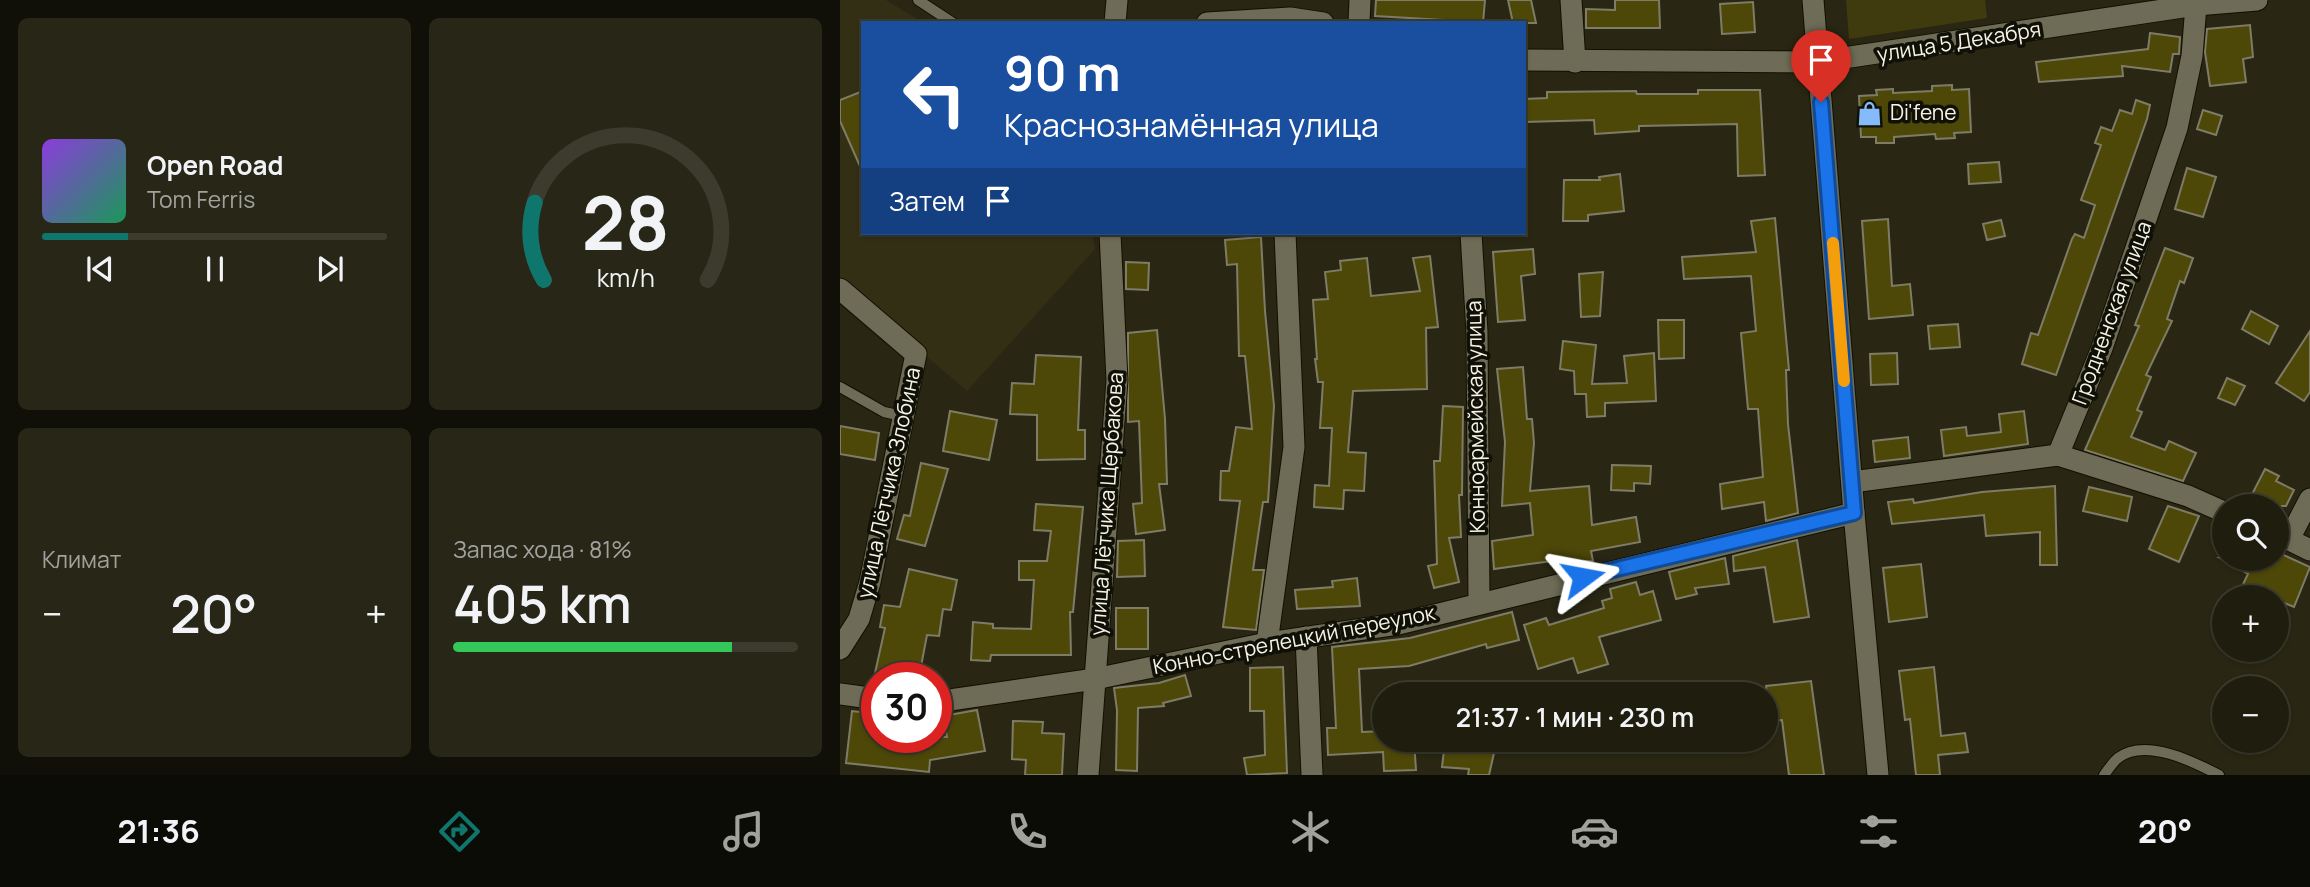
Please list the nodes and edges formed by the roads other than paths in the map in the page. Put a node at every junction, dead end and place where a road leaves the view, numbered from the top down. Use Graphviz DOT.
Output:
graph roads {
  1 [pos="918,0"];
  2 [pos="1117,0"];
  3 [pos="1360,0"];
  4 [pos="1571,0"];
  5 [pos="1813,0"];
  6 [pos="2257,0"];
  7 [pos="2198,2"];
  8 [pos="1289,20"];
  9 [pos="950,21"];
  10 [pos="1115,21"];
  11 [pos="1262,21"];
  12 [pos="1359,21"];
  13 [pos="1526,60"];
  14 [pos="1575,62"];
  15 [pos="1817,62"];
  16 [pos="1110,235"];
  17 [pos="1284,235"];
  18 [pos="1471,235"];
  19 [pos="840,289"];
  20 [pos="840,387"];
  21 [pos="902,416"];
  22 [pos="2058,454"];
  23 [pos="1852,482"];
  24 [pos="2310,499"];
  25 [pos="2212,507"];
  26 [pos="1854,513"];
  27 [pos="2289,528"];
  28 [pos="2289,539"];
  29 [pos="2310,550"];
  30 [pos="1479,602"];
  31 [pos="1306,637"];
  32 [pos="1267,643"];
  33 [pos="840,649"];
  34 [pos="1095,679"];
  35 [pos="952,700"];
  36 [pos="1088,775"];
  37 [pos="1312,775"];
  38 [pos="1878,775"];
  39 [pos="2104,775"];
  40 [pos="2219,775"];
  1 -- 9 [label="lane"];
  2 -- 10 [label="street"];
  3 -- 12 [label="street"];
  4 -- 14 [label="street"];
  5 -- 15 [label="street"];
  6 -- 7 [label="street, улица 5 Декабря"];
  7 -- 15 [label="street, улица 5 Декабря"];
  7 -- 22 [label="street, Гродненская улица"];
  8 -- 11 [label="street"];
  13 -- 14 [label="street, улица 5 Декабря"];
  14 -- 15 [label="street, улица 5 Декабря"];
  15 -- 23 [label="street"];
  16 -- 34 [label="street, улица Лётчика Щербакова"];
  17 -- 32 [label="street"];
  18 -- 30 [label="street, Конноармейская улица"];
  19 -- 21 [label="street, улица Лётчика Злобина"];
  20 -- 21 [label="lane"];
  21 -- 33 [label="street, улица Лётчика Злобина"];
  22 -- 23 [label="street"];
  22 -- 25 [label="street"];
  23 -- 26 [label="street"];
  24 -- 27 [label="street"];
  26 -- 30 [label="street, Конно-стрелецкий переулок"];
  26 -- 38 [label="street"];
  28 -- 29 [label="street"];
  30 -- 31 [label="street, Конно-стрелецкий переулок"];
  31 -- 32 [label="street, Конно-стрелецкий переулок"];
  31 -- 37 [label="street"];
  32 -- 34 [label="street, Конно-стрелецкий переулок"];
  34 -- 35 [label="street, Конно-стрелецкий переулок"];
  34 -- 36 [label="street, улица Лётчика Щербакова"];
  39 -- 40 [label="lane"];
}
